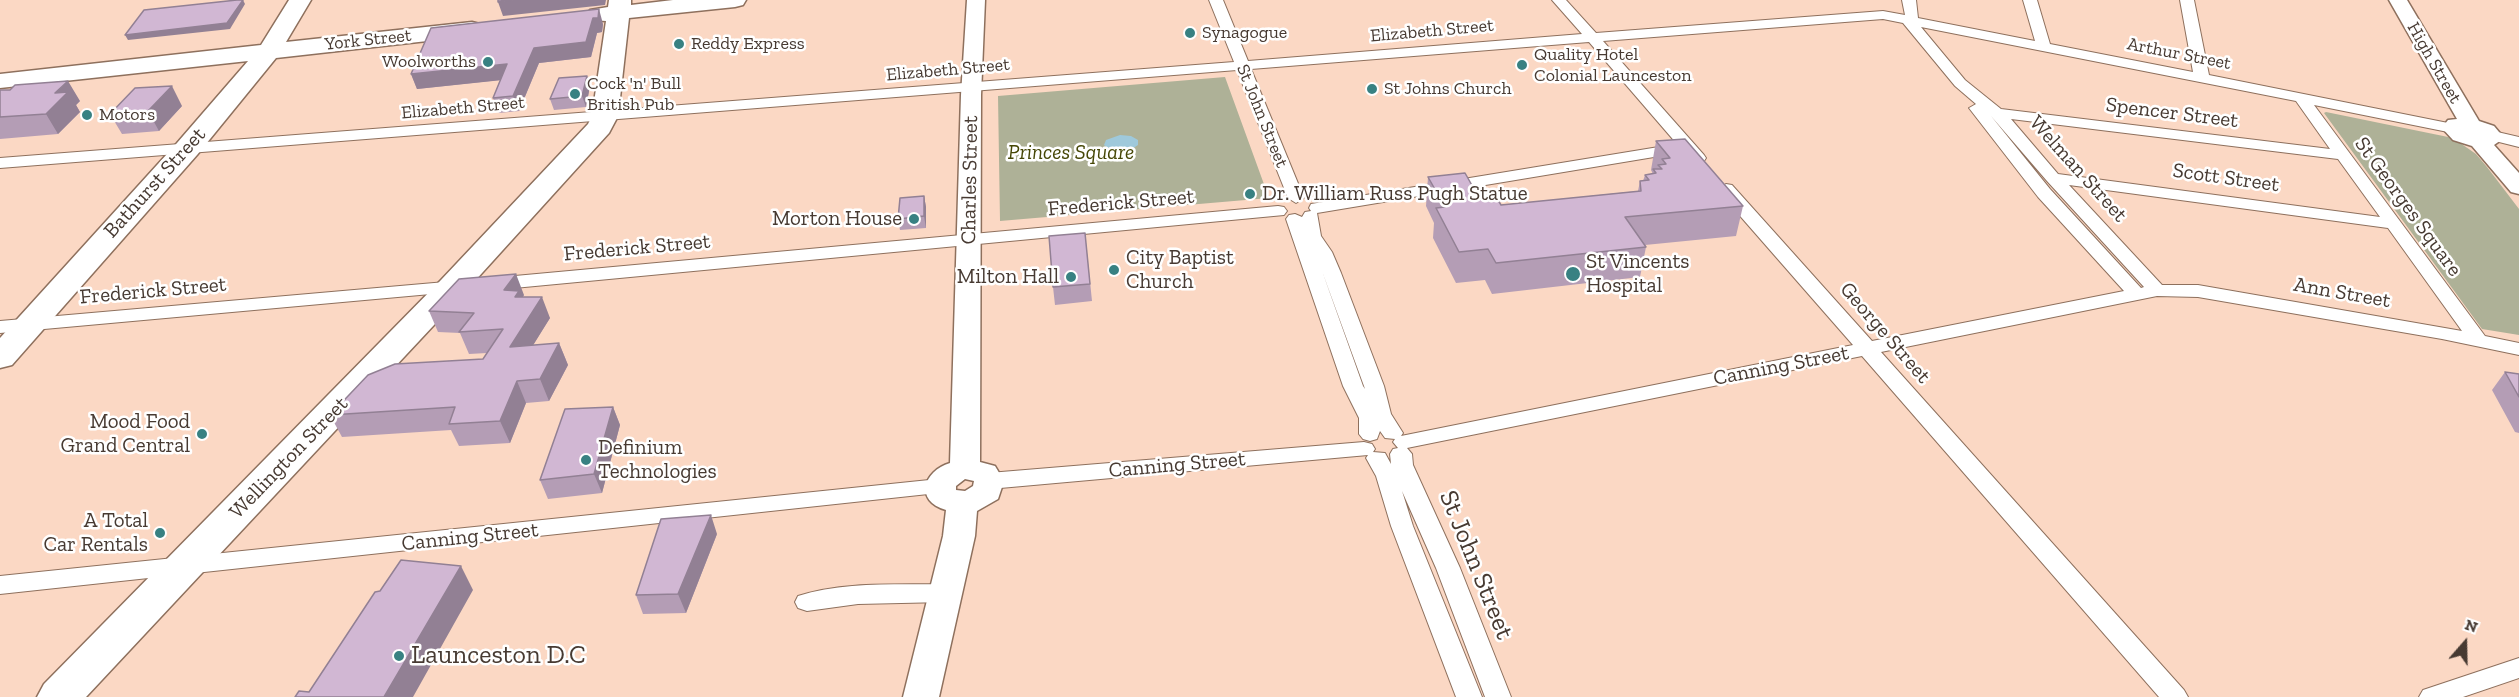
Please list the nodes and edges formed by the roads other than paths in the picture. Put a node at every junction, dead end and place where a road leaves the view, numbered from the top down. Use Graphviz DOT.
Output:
graph roads {
  1 [pos="300,0"];
  2 [pos="735,0"];
  3 [pos="976,0"];
  4 [pos="1216,0"];
  5 [pos="1559,0"];
  6 [pos="1910,0"];
  7 [pos="2030,0"];
  8 [pos="2187,0"];
  9 [pos="2398,0"];
  10 [pos="1892,2"];
  11 [pos="620,6"];
  12 [pos="580,17"];
  13 [pos="1906,18"];
  14 [pos="491,27"];
  15 [pos="1593,38"];
  16 [pos="2044,47"];
  17 [pos="269,51"];
  18 [pos="1241,66"];
  19 [pos="2202,79"];
  20 [pos="0,81"];
  21 [pos="1960,83"];
  22 [pos="972,88"];
  23 [pos="2302,99"];
  24 [pos="1997,113"];
  25 [pos="605,116"];
  26 [pos="2474,133"];
  27 [pos="2519,142"];
  28 [pos="1689,147"];
  29 [pos="187,148"];
  30 [pos="2341,156"];
  31 [pos="0,164"];
  32 [pos="2053,178"];
  33 [pos="2519,187"];
  34 [pos="1300,214"];
  35 [pos="2392,224"];
  36 [pos="969,240"];
  37 [pos="452,287"];
  38 [pos="2157,290"];
  39 [pos="2137,294"];
  40 [pos="28,325"];
  41 [pos="0,327"];
  42 [pos="2479,341"];
  43 [pos="1867,349"];
  44 [pos="2519,349"];
  45 [pos="0,358"];
  46 [pos="1359,375"];
  47 [pos="1399,443"];
  48 [pos="1371,447"];
  49 [pos="977,475"];
  50 [pos="951,495"];
  51 [pos="1418,500"];
  52 [pos="1395,503"];
  53 [pos="185,566"];
  54 [pos="0,585"];
  55 [pos="945,593"];
  56 [pos="807,602"];
  57 [pos="1483,657"];
  58 [pos="1455,660"];
  59 [pos="2519,668"];
  60 [pos="59,697"];
  61 [pos="921,697"];
  62 [pos="1469,697"];
  63 [pos="1498,697"];
  64 [pos="2175,697"];
  65 [pos="2432,697"];
  1 -- 17 [label="highway, Bathurst Street"];
  2 -- 11 [label="highway"];
  3 -- 22 [label="street, Charles Street"];
  4 -- 18 [label="street, St John Street"];
  5 -- 15 [label="street, George Street"];
  6 -- 13 [label="street"];
  7 -- 16 [label="street"];
  8 -- 19 [label="street"];
  9 -- 26 [label="street, High Street"];
  10 -- 13 [label="street, Welman Street"];
  11 -- 12 [label="highway"];
  11 -- 25 [label="highway, Wellington Street"];
  13 -- 15 [label="street, Elizabeth Street"];
  13 -- 16 [label="street, Arthur Street"];
  13 -- 21 [label="street, Welman Street"];
  14 -- 17 [label="highway, York Street"];
  15 -- 18 [label="street, Elizabeth Street"];
  15 -- 28 [label="street, George Street"];
  16 -- 19 [label="street, Arthur Street"];
  17 -- 20 [label="highway, York Street"];
  17 -- 29 [label="highway, Bathurst Street"];
  18 -- 22 [label="street, Elizabeth Street"];
  18 -- 34 [label="street, St John Street"];
  19 -- 23 [label="street, Arthur Street"];
  21 -- 24 [label="street, Welman Street"];
  21 -- 39 [label="street, Welman Street"];
  22 -- 25 [label="street, Elizabeth Street"];
  22 -- 36 [label="street, Charles Street"];
  23 -- 26 [label="street, Arthur Street"];
  23 -- 30 [label="street, St Georges Square"];
  24 -- 30 [label="street, Spencer Street"];
  24 -- 32 [label="street, Welman Street"];
  25 -- 29 [label="street, Elizabeth Street"];
  25 -- 37 [label="highway, Wellington Street"];
  26 -- 27 [label="street, Arthur Street"];
  26 -- 33 [label="street, High Street"];
  28 -- 34 [label="street, Frederick Street"];
  28 -- 43 [label="street, George Street"];
  29 -- 31 [label="street, Elizabeth Street"];
  29 -- 40 [label="highway, Bathurst Street"];
  30 -- 35 [label="street, St Georges Square"];
  32 -- 35 [label="street, Scott Street"];
  32 -- 38 [label="street, Welman Street"];
  34 -- 36 [label="street, Frederick Street"];
  34 -- 46 [label="street, St John Street"];
  35 -- 42 [label="street, St Georges Square"];
  36 -- 37 [label="street, Frederick Street"];
  36 -- 49 [label="street, Charles Street"];
  37 -- 40 [label="street, Frederick Street"];
  37 -- 53 [label="highway, Wellington Street"];
  38 -- 39 [label="street, Canning Street"];
  38 -- 42 [label="street, Ann Street"];
  39 -- 43 [label="street, Canning Street"];
  40 -- 41 [label="street, Frederick Street"];
  40 -- 45 [label="highway, Bathurst Street"];
  42 -- 44 [label="street, Ann Street"];
  43 -- 47 [label="street, Canning Street"];
  43 -- 64 [label="street, George Street"];
  46 -- 47 [label="street, St John Street"];
  46 -- 48 [label="street, St John Street"];
  47 -- 48 [label="street, Canning Street"];
  47 -- 51 [label="street, St John Street"];
  48 -- 49 [label="street, Canning Street"];
  48 -- 52 [label="street, St John Street"];
  49 -- 50 [label="street"];
  50 -- 53 [label="street, Canning Street"];
  50 -- 55 [label="street"];
  51 -- 52 [label="street"];
  51 -- 57 [label="street, St John Street"];
  52 -- 58 [label="street, St John Street"];
  53 -- 54 [label="street, Canning Street"];
  53 -- 60 [label="highway, Wellington Street"];
  55 -- 56 [label="street"];
  55 -- 61 [label="street"];
  57 -- 58 [label="street"];
  57 -- 63 [label="street, St John Street"];
  58 -- 62 [label="street, St John Street"];
  59 -- 65 [label="street"];
}
